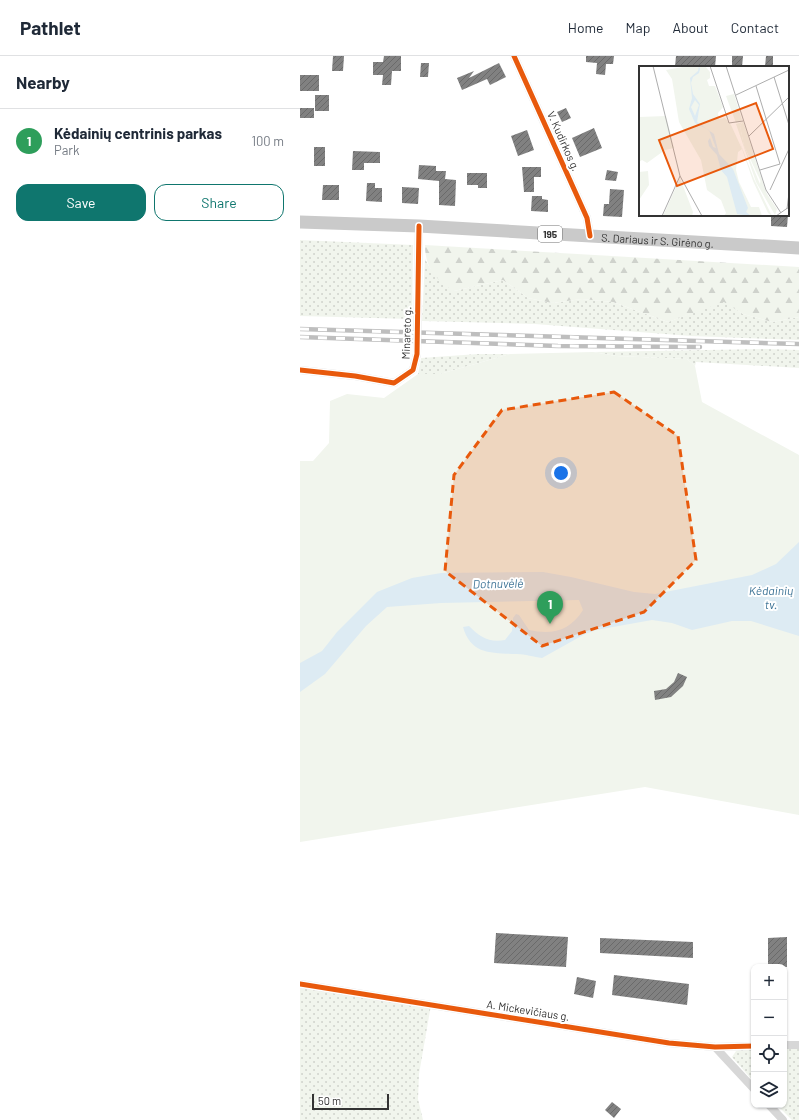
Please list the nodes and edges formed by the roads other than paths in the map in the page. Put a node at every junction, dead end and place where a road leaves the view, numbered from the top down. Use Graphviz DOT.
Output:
graph roads {
  1 [pos="514,56"];
  2 [pos="300,222"];
  3 [pos="419,226"];
  4 [pos="590,236"];
  5 [pos="799,248"];
  6 [pos="300,370"];
  7 [pos="300,984"];
  8 [pos="787,1045"];
  9 [pos="799,1045"];
  10 [pos="751,1046"];
  11 [pos="715,1048"];
  12 [pos="751,1086"];
  13 [pos="772,1108"];
  14 [pos="783,1120"];
  1 -- 4 [label="street, V. Kudirkos g."];
  2 -- 3 [label="main road, S. Dariaus ir S. Girėno g. / 195"];
  3 -- 4 [label="main road, S. Dariaus ir S. Girėno g. / 195"];
  3 -- 6 [label="street, Minareto g."];
  4 -- 5 [label="main road, S. Dariaus ir S. Girėno g. / 195"];
  7 -- 11 [label="street, A. Mickevičiaus g."];
  8 -- 9 [label="street"];
  10 -- 11 [label="street, A. Mickevičiaus g."];
  11 -- 12 [label="street"];
  13 -- 14 [label="street"];
}
